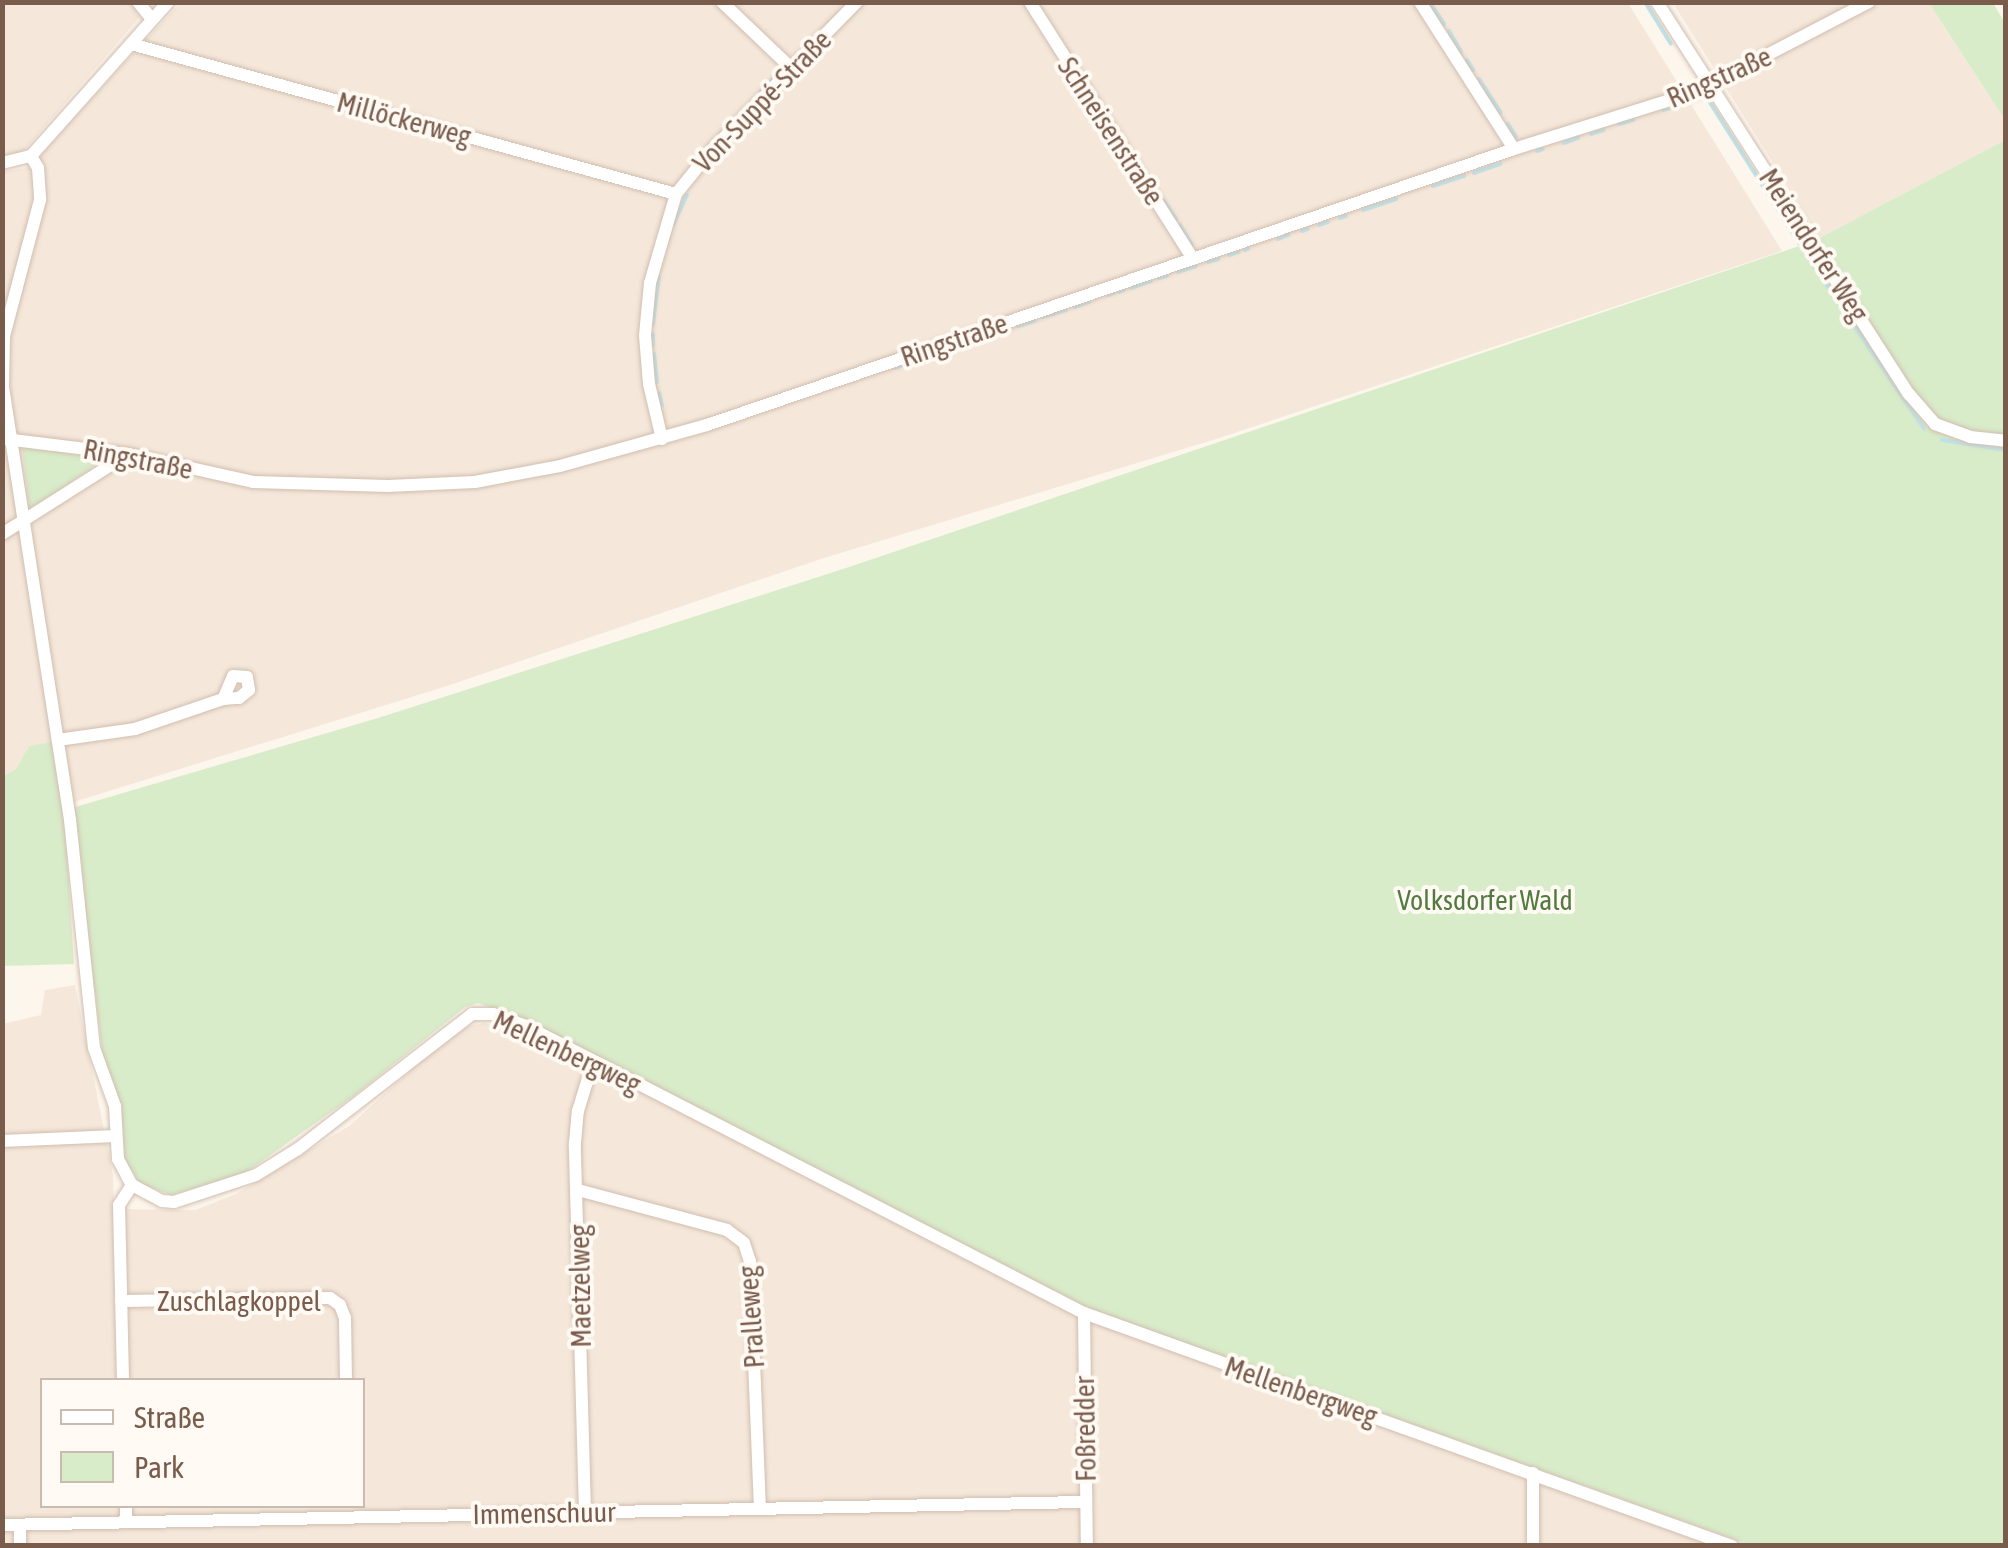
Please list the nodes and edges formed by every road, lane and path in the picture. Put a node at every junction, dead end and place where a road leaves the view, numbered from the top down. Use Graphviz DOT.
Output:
graph roads {
  1 [pos="138,2"];
  2 [pos="168,2"];
  3 [pos="722,2"];
  4 [pos="857,2"];
  5 [pos="1030,2"];
  6 [pos="1420,2"];
  7 [pos="1658,2"];
  8 [pos="1868,2"];
  9 [pos="152,20"];
  10 [pos="131,44"];
  11 [pos="792,68"];
  12 [pos="1710,86"];
  13 [pos="1514,150"];
  14 [pos="31,156"];
  15 [pos="2,163"];
  16 [pos="676,194"];
  17 [pos="1193,258"];
  18 [pos="7,439"];
  19 [pos="662,439"];
  20 [pos="2006,441"];
  21 [pos="128,454"];
  22 [pos="24,522"];
  23 [pos="2,534"];
  24 [pos="223,699"];
  25 [pos="58,740"];
  26 [pos="594,1062"];
  27 [pos="116,1136"];
  28 [pos="2,1141"];
  29 [pos="132,1185"];
  30 [pos="578,1190"];
  31 [pos="121,1300"];
  32 [pos="1084,1313"];
  33 [pos="122,1378"];
  34 [pos="346,1378"];
  35 [pos="1533,1473"];
  36 [pos="1086,1502"];
  37 [pos="126,1508"];
  38 [pos="760,1508"];
  39 [pos="349,1511"];
  40 [pos="585,1512"];
  41 [pos="126,1522"];
  42 [pos="20,1524"];
  43 [pos="2,1525"];
  44 [pos="1696,1539"];
  45 [pos="20,1546"];
  46 [pos="1087,1546"];
  47 [pos="1533,1546"];
  48 [pos="1732,1546"];
  1 -- 9 [label="street"];
  2 -- 9 [label="street"];
  3 -- 11 [label="street"];
  4 -- 11 [label="street, Von-Suppé-Straße"];
  5 -- 17 [label="street, Schneisenstraße"];
  6 -- 13 [label="street"];
  7 -- 12 [label="street, Meiendorfer Weg"];
  8 -- 12 [label="street, Ringstraße"];
  9 -- 10 [label="street"];
  10 -- 14 [label="street"];
  10 -- 16 [label="street, Millöckerweg"];
  11 -- 16 [label="street, Von-Suppé-Straße"];
  12 -- 13 [label="street, Ringstraße"];
  12 -- 20 [label="street, Meiendorfer Weg"];
  13 -- 17 [label="street, Ringstraße"];
  14 -- 15 [label="street"];
  14 -- 18 [label="street"];
  16 -- 19 [label="street, Von-Suppé-Straße"];
  17 -- 19 [label="street, Ringstraße"];
  18 -- 21 [label="street, Ringstraße"];
  18 -- 22 [label="street"];
  19 -- 21 [label="street, Ringstraße"];
  21 -- 22 [label="street"];
  22 -- 23 [label="street"];
  22 -- 25 [label="street"];
  24 -- 25 [label="street"];
  25 -- 27 [label="street"];
  26 -- 29 [label="street, Mellenbergweg"];
  26 -- 30 [label="street, Maetzelweg"];
  26 -- 32 [label="street, Mellenbergweg"];
  27 -- 28 [label="street"];
  27 -- 29 [label="street"];
  29 -- 31 [label="street"];
  30 -- 38 [label="street, Pralleweg"];
  30 -- 40 [label="street, Maetzelweg"];
  31 -- 33 [label="street"];
  31 -- 34 [label="street, Zuschlagkoppel"];
  32 -- 35 [label="street, Mellenbergweg"];
  32 -- 36 [label="street, Foßredder"];
  35 -- 44 [label="street, Mellenbergweg"];
  35 -- 47 [label="street"];
  36 -- 38 [label="street, Immenschuur"];
  36 -- 46 [label="street, Foßredder"];
  37 -- 41 [label="street"];
  38 -- 40 [label="street, Immenschuur"];
  39 -- 40 [label="street, Immenschuur"];
  39 -- 41 [label="street, Immenschuur"];
  41 -- 42 [label="street, Immenschuur"];
  42 -- 43 [label="street, Immenschuur"];
  42 -- 45 [label="street"];
  44 -- 48 [label="street, Mellenbergweg"];
}
